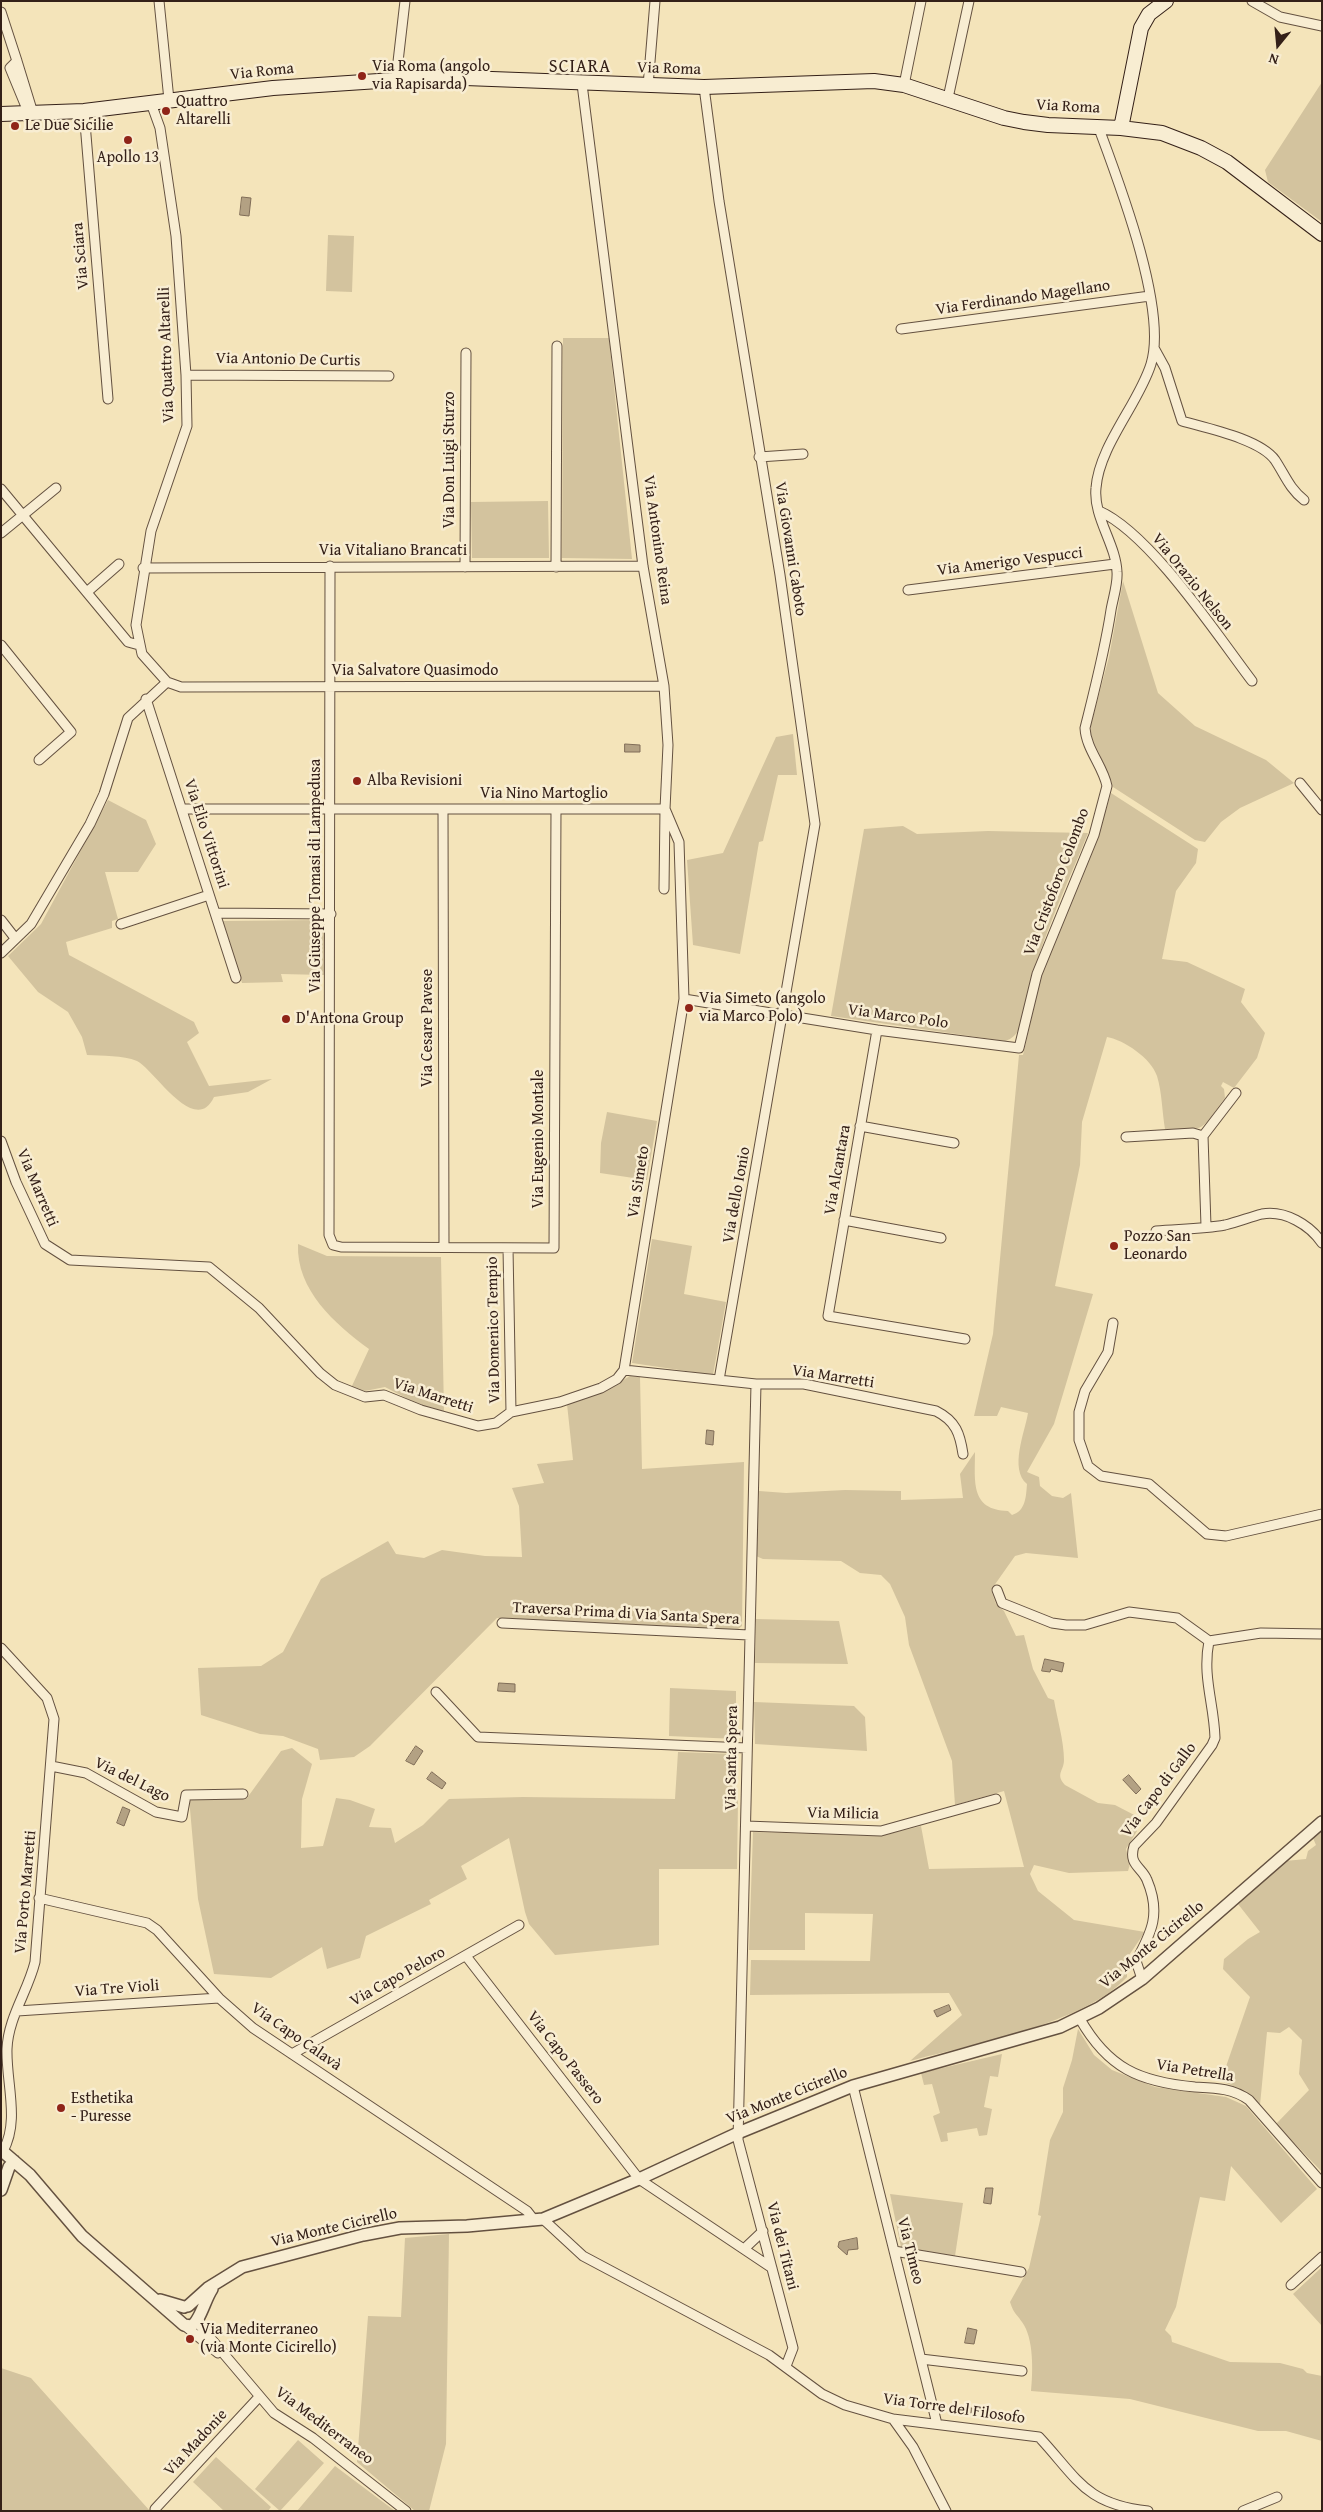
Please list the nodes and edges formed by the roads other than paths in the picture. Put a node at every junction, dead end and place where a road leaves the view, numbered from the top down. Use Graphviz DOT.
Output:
graph roads {
  1 [pos="159,1"];
  2 [pos="405,1"];
  3 [pos="655,1"];
  4 [pos="921,1"];
  5 [pos="969,1"];
  6 [pos="1166,1"];
  7 [pos="1252,1"];
  8 [pos="1,12"];
  9 [pos="1322,26"];
  10 [pos="396,79"];
  11 [pos="582,84"];
  12 [pos="904,85"];
  13 [pos="648,86"];
  14 [pos="704,87"];
  15 [pos="948,98"];
  16 [pos="169,100"];
  17 [pos="151,103"];
  18 [pos="84,111"];
  19 [pos="1,114"];
  20 [pos="31,114"];
  21 [pos="1098,126"];
  22 [pos="1122,128"];
  23 [pos="1322,234"];
  24 [pos="1150,296"];
  25 [pos="901,329"];
  26 [pos="557,346"];
  27 [pos="1154,348"];
  28 [pos="466,353"];
  29 [pos="186,374"];
  30 [pos="389,376"];
  31 [pos="108,399"];
  32 [pos="803,454"];
  33 [pos="759,457"];
  34 [pos="56,488"];
  35 [pos="1,489"];
  36 [pos="1304,500"];
  37 [pos="1099,511"];
  38 [pos="23,516"];
  39 [pos="1,533"];
  40 [pos="119,564"];
  41 [pos="1115,564"];
  42 [pos="330,566"];
  43 [pos="643,566"];
  44 [pos="465,567"];
  45 [pos="556,567"];
  46 [pos="143,568"];
  47 [pos="908,590"];
  48 [pos="86,592"];
  49 [pos="1,645"];
  50 [pos="139,645"];
  51 [pos="1252,681"];
  52 [pos="167,682"];
  53 [pos="330,686"];
  54 [pos="664,686"];
  55 [pos="146,699"];
  56 [pos="39,760"];
  57 [pos="1300,783"];
  58 [pos="182,809"];
  59 [pos="556,809"];
  60 [pos="665,809"];
  61 [pos="331,810"];
  62 [pos="443,810"];
  63 [pos="1322,810"];
  64 [pos="664,889"];
  65 [pos="210,895"];
  66 [pos="215,914"];
  67 [pos="331,914"];
  68 [pos="1,920"];
  69 [pos="121,924"];
  70 [pos="16,938"];
  71 [pos="1,953"];
  72 [pos="236,978"];
  73 [pos="684,999"];
  74 [pos="784,1015"];
  75 [pos="877,1030"];
  76 [pos="1019,1048"];
  77 [pos="1236,1093"];
  78 [pos="860,1126"];
  79 [pos="1203,1136"];
  80 [pos="1126,1137"];
  81 [pos="1,1141"];
  82 [pos="954,1143"];
  83 [pos="844,1220"];
  84 [pos="1206,1226"];
  85 [pos="1156,1231"];
  86 [pos="941,1238"];
  87 [pos="1322,1243"];
  88 [pos="333,1245"];
  89 [pos="444,1247"];
  90 [pos="508,1248"];
  91 [pos="1113,1323"];
  92 [pos="965,1339"];
  93 [pos="624,1370"];
  94 [pos="720,1380"];
  95 [pos="756,1384"];
  96 [pos="510,1412"];
  97 [pos="963,1454"];
  98 [pos="1322,1514"];
  99 [pos="997,1590"];
  100 [pos="502,1623"];
  101 [pos="1322,1634"];
  102 [pos="749,1635"];
  103 [pos="1209,1641"];
  104 [pos="1,1648"];
  105 [pos="436,1692"];
  106 [pos="747,1748"];
  107 [pos="51,1766"];
  108 [pos="243,1794"];
  109 [pos="996,1799"];
  110 [pos="1318,1825"];
  111 [pos="746,1826"];
  112 [pos="39,1898"];
  113 [pos="518,1925"];
  114 [pos="466,1956"];
  115 [pos="1142,1979"];
  116 [pos="219,1998"];
  117 [pos="17,2011"];
  118 [pos="1080,2019"];
  119 [pos="292,2054"];
  120 [pos="853,2086"];
  121 [pos="738,2133"];
  122 [pos="2,2151"];
  123 [pos="14,2161"];
  124 [pos="639,2179"];
  125 [pos="1322,2183"];
  126 [pos="1,2190"];
  127 [pos="538,2220"];
  128 [pos="762,2231"];
  129 [pos="744,2249"];
  130 [pos="894,2251"];
  131 [pos="1322,2257"];
  132 [pos="772,2268"];
  133 [pos="1021,2272"];
  134 [pos="220,2280"];
  135 [pos="1291,2285"];
  136 [pos="155,2298"];
  137 [pos="186,2306"];
  138 [pos="199,2317"];
  139 [pos="182,2324"];
  140 [pos="921,2359"];
  141 [pos="228,2360"];
  142 [pos="786,2366"];
  143 [pos="1022,2371"];
  144 [pos="259,2397"];
  145 [pos="893,2419"];
  146 [pos="937,2424"];
  147 [pos="1277,2497"];
  148 [pos="155,2509"];
  149 [pos="406,2511"];
  150 [pos="946,2511"];
  151 [pos="1148,2511"];
  152 [pos="1242,2511"];
  1 -- 16 [label="street"];
  2 -- 10 [label="street"];
  3 -- 13 [label="street"];
  4 -- 12 [label="street"];
  5 -- 15 [label="street"];
  6 -- 22 [label="main road"];
  7 -- 9 [label="street"];
  8 -- 20 [label="street"];
  10 -- 11 [label="main road, Via Roma"];
  10 -- 16 [label="main road, Via Roma"];
  11 -- 13 [label="main road, Via Roma"];
  11 -- 43 [label="street, Via Antonino Reina"];
  12 -- 14 [label="main road, Via Roma"];
  12 -- 15 [label="main road, Via Roma"];
  13 -- 14 [label="main road, Via Roma"];
  14 -- 33 [label="street, Via Giovanni Caboto"];
  15 -- 21 [label="main road, Via Roma"];
  16 -- 17 [label="main road, Via Roma"];
  17 -- 18 [label="main road, Via Roma"];
  17 -- 29 [label="street, Via Quattro Altarelli"];
  18 -- 20 [label="main road, Via Roma"];
  18 -- 31 [label="street, Via Sciara"];
  19 -- 20 [label="main road, Via Roma"];
  21 -- 22 [label="main road, Via Roma"];
  21 -- 24 [label="street, Via Cristoforo Colombo"];
  22 -- 23 [label="main road, Via Roma"];
  24 -- 25 [label="street, Via Ferdinando Magellano"];
  24 -- 27 [label="street, Via Cristoforo Colombo"];
  26 -- 45 [label="street"];
  27 -- 36 [label="street"];
  27 -- 37 [label="street, Via Cristoforo Colombo"];
  28 -- 44 [label="street, Via Don Luigi Sturzo"];
  29 -- 30 [label="street, Via Antonio De Curtis"];
  29 -- 46 [label="street, Via Quattro Altarelli"];
  32 -- 33 [label="street"];
  33 -- 74 [label="street, Via Giovanni Caboto"];
  34 -- 38 [label="street"];
  35 -- 38 [label="street"];
  37 -- 41 [label="street, Via Cristoforo Colombo"];
  37 -- 51 [label="street, Via Orazio Nelson"];
  38 -- 39 [label="street"];
  38 -- 48 [label="street"];
  40 -- 48 [label="street"];
  41 -- 47 [label="street, Via Amerigo Vespucci"];
  41 -- 76 [label="street, Via Cristoforo Colombo"];
  42 -- 44 [label="street, Via Vitaliano Brancati"];
  42 -- 46 [label="street, Via Vitaliano Brancati"];
  42 -- 53 [label="street, Via Giuseppe Tomasi di Lampedusa"];
  43 -- 45 [label="street, Via Vitaliano Brancati"];
  43 -- 54 [label="street, Via Antonino Reina"];
  44 -- 45 [label="street, Via Vitaliano Brancati"];
  46 -- 50 [label="street, Via Quattro Altarelli"];
  48 -- 50 [label="street"];
  49 -- 56 [label="street"];
  50 -- 52 [label="street, Via Quattro Altarelli"];
  52 -- 53 [label="street, Via Salvatore Quasimodo"];
  52 -- 55 [label="street"];
  53 -- 54 [label="street, Via Salvatore Quasimodo"];
  53 -- 61 [label="street, Via Giuseppe Tomasi di Lampedusa"];
  54 -- 60 [label="street, Via Antonino Reina"];
  55 -- 58 [label="street, Via Elio Vittorini"];
  55 -- 70 [label="street"];
  57 -- 63 [label="street"];
  58 -- 61 [label="street, Via Nino Martoglio"];
  58 -- 65 [label="street, Via Elio Vittorini"];
  59 -- 60 [label="street, Via Nino Martoglio"];
  59 -- 62 [label="street, Via Nino Martoglio"];
  59 -- 90 [label="street, Via Eugenio Montale"];
  60 -- 64 [label="street"];
  60 -- 73 [label="street, Via Antonino Reina"];
  61 -- 62 [label="street, Via Nino Martoglio"];
  61 -- 67 [label="street, Via Giuseppe Tomasi di Lampedusa"];
  62 -- 89 [label="street, Via Cesare Pavese"];
  65 -- 66 [label="street, Via Elio Vittorini"];
  65 -- 69 [label="street"];
  66 -- 67 [label="street"];
  66 -- 72 [label="street, Via Elio Vittorini"];
  67 -- 88 [label="street, Via Giuseppe Tomasi di Lampedusa"];
  68 -- 70 [label="street"];
  70 -- 71 [label="street"];
  73 -- 74 [label="street, Via Marco Polo"];
  73 -- 93 [label="street, Via Simeto"];
  74 -- 75 [label="street, Via Marco Polo"];
  74 -- 94 [label="street, Via dello Ionio"];
  75 -- 76 [label="street, Via Marco Polo"];
  75 -- 78 [label="street, Via Alcantara"];
  77 -- 79 [label="street"];
  78 -- 82 [label="street"];
  78 -- 83 [label="street, Via Alcantara"];
  79 -- 80 [label="street"];
  79 -- 84 [label="street"];
  81 -- 96 [label="street, Via Marretti"];
  83 -- 86 [label="street"];
  83 -- 92 [label="street, Via Alcantara"];
  84 -- 85 [label="street"];
  84 -- 87 [label="street"];
  88 -- 89 [label="street, Via Eugenio Montale"];
  89 -- 90 [label="street, Via Eugenio Montale"];
  90 -- 96 [label="street, Via Domenico Tempio"];
  91 -- 98 [label="street"];
  93 -- 94 [label="street, Via Marretti"];
  93 -- 96 [label="street, Via Marretti"];
  94 -- 95 [label="street, Via Marretti"];
  95 -- 97 [label="street, Via Marretti"];
  95 -- 102 [label="street, Via Santa Spera"];
  99 -- 103 [label="street"];
  100 -- 102 [label="street, Traversa Prima di Via Santa Spera"];
  101 -- 103 [label="street"];
  102 -- 106 [label="street, Via Santa Spera"];
  103 -- 115 [label="street, Via Capo di Gallo"];
  104 -- 107 [label="street, Via Porto Marretti"];
  105 -- 106 [label="street"];
  106 -- 111 [label="street, Via Santa Spera"];
  107 -- 108 [label="street, Via del Lago"];
  107 -- 112 [label="street, Via Porto Marretti"];
  109 -- 111 [label="street, Via Milicia"];
  110 -- 115 [label="street, Via Monte Cicirello"];
  111 -- 121 [label="street, Via Santa Spera"];
  112 -- 116 [label="street, Via Capo Calavà"];
  112 -- 117 [label="street, Via Porto Marretti"];
  113 -- 114 [label="street, Via Capo Peloro"];
  114 -- 119 [label="street, Via Capo Peloro"];
  114 -- 124 [label="street, Via Capo Passero"];
  115 -- 118 [label="street, Via Monte Cicirello"];
  116 -- 117 [label="street, Via Tre Violi"];
  116 -- 119 [label="street, Via Capo Calavà"];
  117 -- 122 [label="street, Via Porto Marretti"];
  118 -- 120 [label="street, Via Monte Cicirello"];
  118 -- 125 [label="street, Via Petrella"];
  119 -- 127 [label="street, Via Capo Calavà"];
  120 -- 121 [label="street, Via Monte Cicirello"];
  120 -- 130 [label="street, Via Timeo"];
  121 -- 124 [label="street, Via Monte Cicirello"];
  121 -- 128 [label="street, Via dei Titani"];
  122 -- 123 [label="street"];
  123 -- 126 [label="street"];
  123 -- 136 [label="street"];
  124 -- 127 [label="street, Via Monte Cicirello"];
  124 -- 129 [label="street, Via Capo Passero"];
  127 -- 134 [label="street, Via Monte Cicirello"];
  127 -- 142 [label="street, Via Torre del Filosofo"];
  128 -- 129 [label="street"];
  128 -- 132 [label="street, Via dei Titani"];
  129 -- 132 [label="street, Via Capo Passero"];
  130 -- 133 [label="street"];
  130 -- 140 [label="street, Via Timeo"];
  131 -- 135 [label="street"];
  132 -- 142 [label="street, Via dei Titani"];
  134 -- 137 [label="street, Via Monte Cicirello"];
  134 -- 138 [label="street"];
  136 -- 137 [label="street"];
  136 -- 139 [label="street"];
  137 -- 138 [label="street"];
  137 -- 139 [label="street"];
  138 -- 139 [label="street"];
  138 -- 141 [label="street"];
  139 -- 141 [label="street"];
  140 -- 143 [label="street"];
  140 -- 146 [label="street, Via Timeo"];
  141 -- 144 [label="street, Via Mediterraneo"];
  142 -- 145 [label="street, Via Torre del Filosofo"];
  144 -- 148 [label="street, Via Madonie"];
  144 -- 149 [label="street, Via Mediterraneo"];
  145 -- 146 [label="street, Via Torre del Filosofo"];
  145 -- 150 [label="street"];
  146 -- 151 [label="street, Via Torre del Filosofo"];
  147 -- 152 [label="street"];
}
